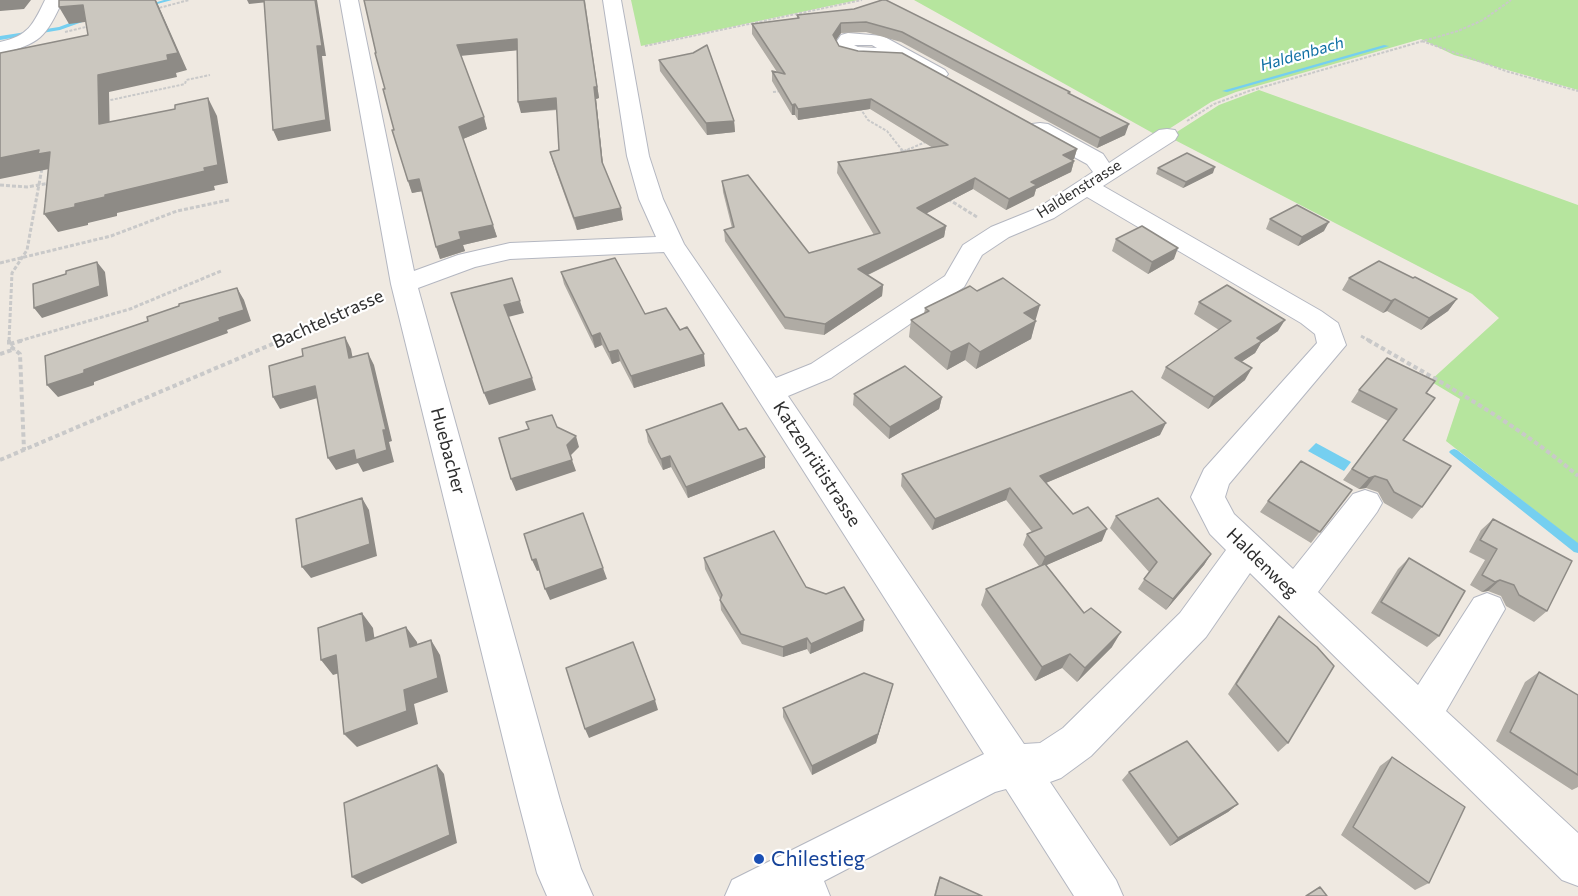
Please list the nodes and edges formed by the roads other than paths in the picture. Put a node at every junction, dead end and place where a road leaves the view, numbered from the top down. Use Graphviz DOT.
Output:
graph roads {
  1 [pos="54,0"];
  2 [pos="349,0"];
  3 [pos="612,0"];
  4 [pos="0,48"];
  5 [pos="903,55"];
  6 [pos="951,81"];
  7 [pos="1018,118"];
  8 [pos="1167,135"];
  9 [pos="1096,180"];
  10 [pos="672,244"];
  11 [pos="404,285"];
  12 [pos="770,392"];
  13 [pos="1365,503"];
  14 [pos="1247,548"];
  15 [pos="1295,594"];
  16 [pos="1487,609"];
  17 [pos="1422,715"];
  18 [pos="1016,766"];
  19 [pos="1578,864"];
  20 [pos="801,884"];
  21 [pos="570,896"];
  22 [pos="748,896"];
  23 [pos="1100,896"];
  1 -- 4 [label="street"];
  2 -- 11 [label="street, Huebacher"];
  3 -- 10 [label="street, Katzenrütistrasse"];
  5 -- 6 [label="street"];
  7 -- 9 [label="street"];
  8 -- 9 [label="street, Haldenstrasse"];
  9 -- 12 [label="street, Haldenstrasse"];
  9 -- 14 [label="street, Haldenweg"];
  10 -- 11 [label="street, Bachtelstrasse"];
  10 -- 12 [label="street, Katzenrütistrasse"];
  11 -- 21 [label="street, Huebacher"];
  12 -- 18 [label="street, Katzenrütistrasse"];
  13 -- 15 [label="street"];
  14 -- 15 [label="street, Haldenweg"];
  14 -- 18 [label="street"];
  15 -- 17 [label="street, Haldenweg"];
  16 -- 17 [label="street"];
  17 -- 19 [label="street, Haldenweg"];
  18 -- 20 [label="street"];
  18 -- 23 [label="street, Katzenrütistrasse"];
  20 -- 22 [label="street"];
}
